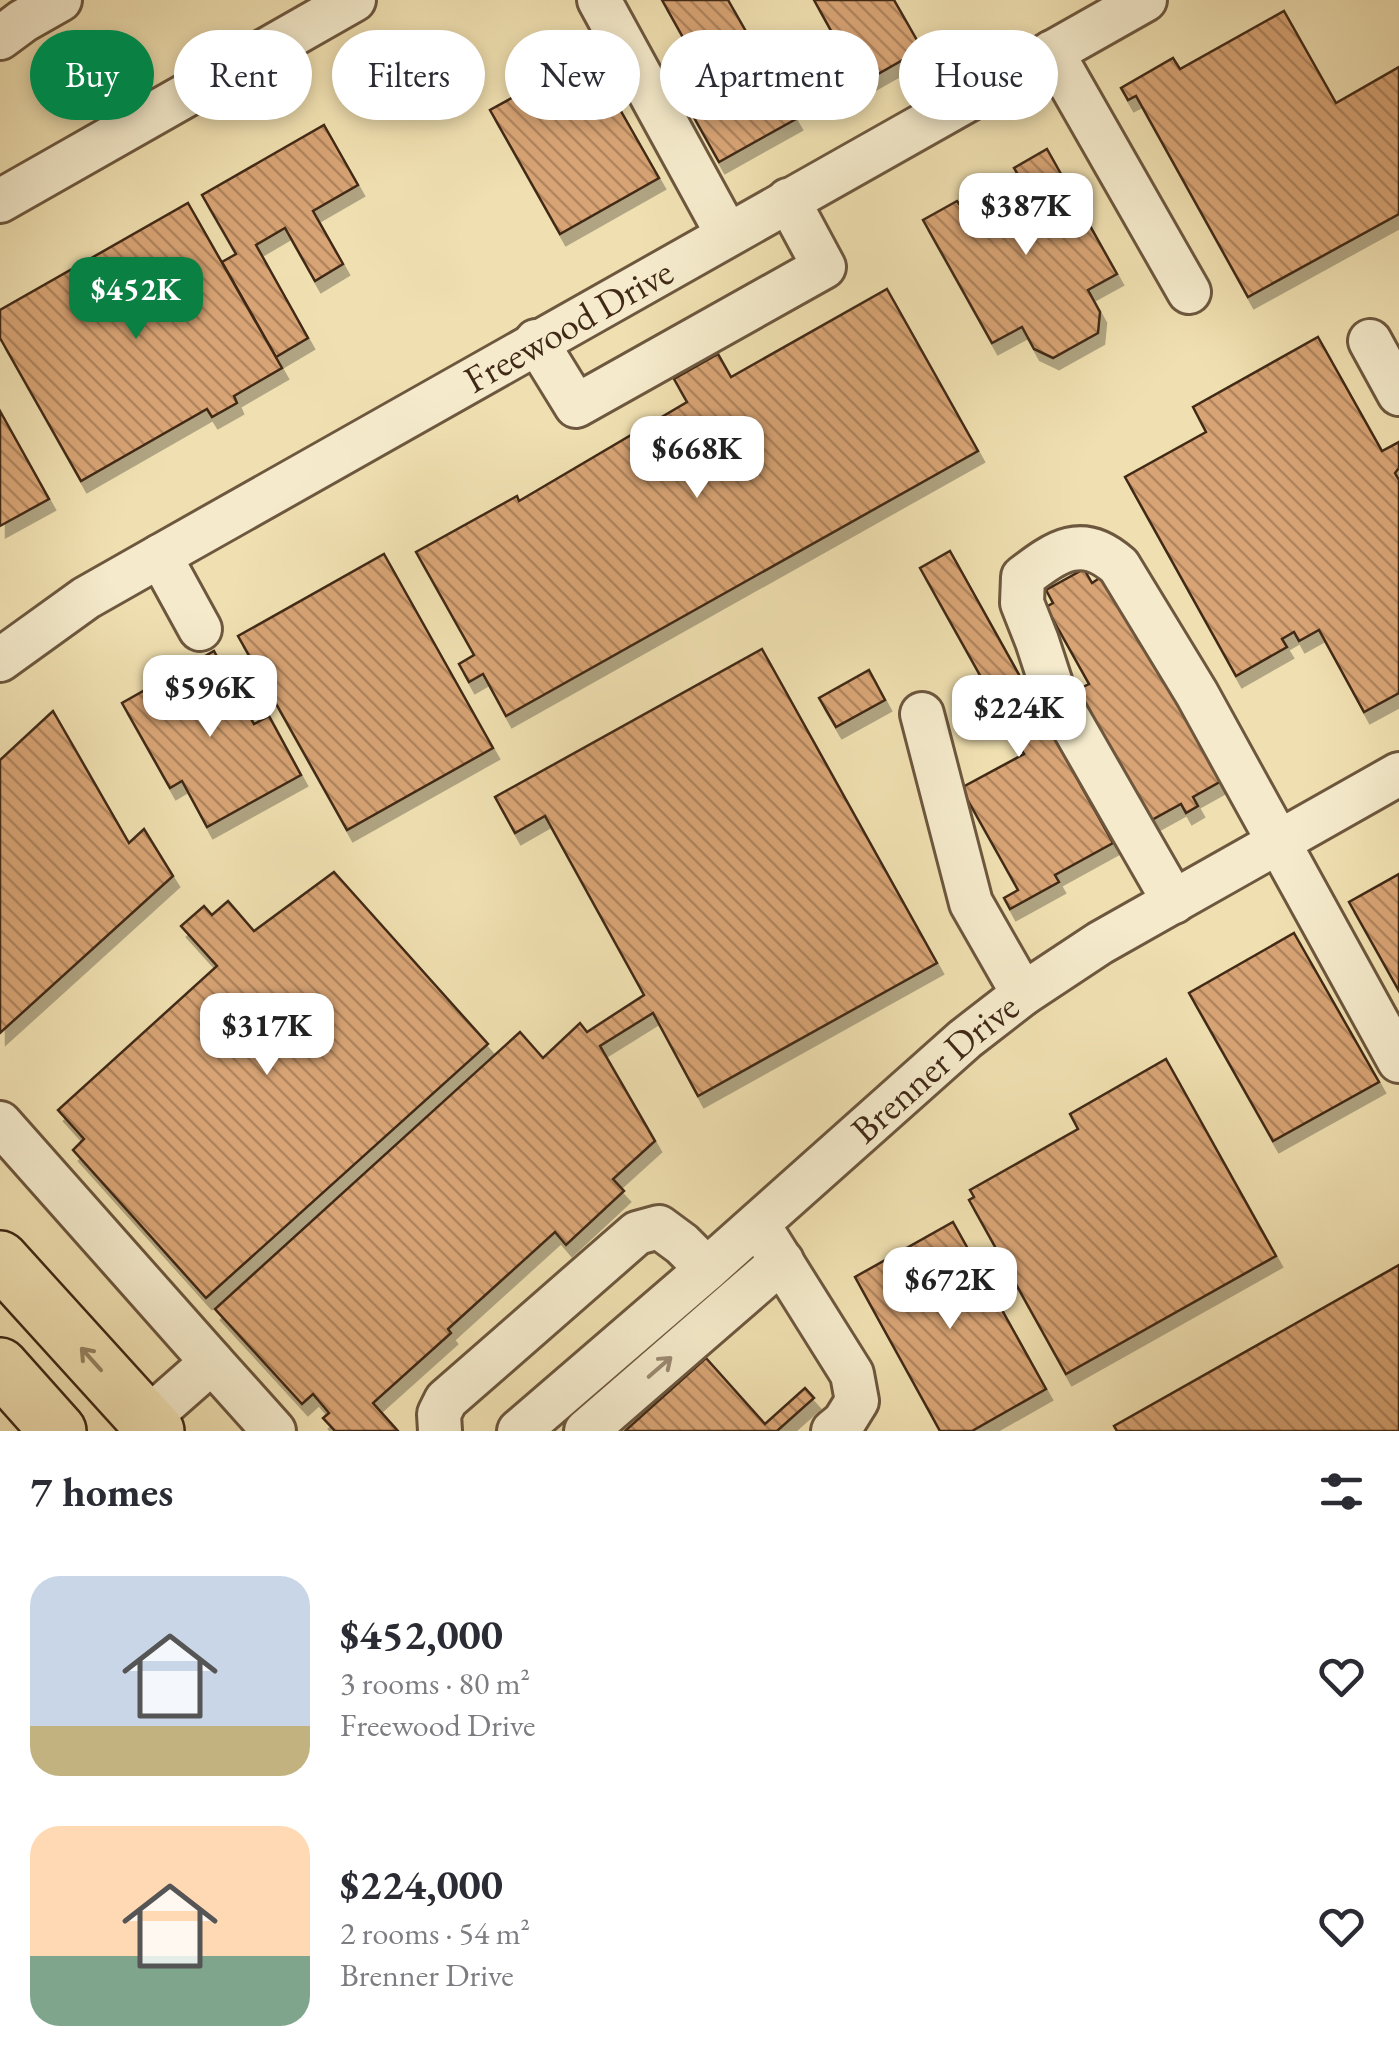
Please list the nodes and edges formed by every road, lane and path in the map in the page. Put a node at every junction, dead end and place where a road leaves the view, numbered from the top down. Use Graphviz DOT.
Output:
graph roads {
  1 [pos="60,0"];
  2 [pos="354,0"];
  3 [pos="599,0"];
  4 [pos="1145,0"];
  5 [pos="0,38"];
  6 [pos="1058,49"];
  7 [pos="1058,62"];
  8 [pos="931,120"];
  9 [pos="788,200"];
  10 [pos="0,201"];
  11 [pos="727,234"];
  12 [pos="1190,292"];
  13 [pos="1370,341"];
  14 [pos="536,342"];
  15 [pos="1399,394"];
  16 [pos="160,556"];
  17 [pos="200,629"];
  18 [pos="0,660"];
  19 [pos="922,714"];
  20 [pos="1399,774"];
  21 [pos="1279,841"];
  22 [pos="1174,902"];
  23 [pos="1023,994"];
  24 [pos="1399,1061"];
  25 [pos="0,1123"];
  26 [pos="757,1223"];
  27 [pos="0,1259"];
  28 [pos="782,1261"];
  29 [pos="706,1268"];
  30 [pos="212,1362"];
  31 [pos="0,1366"];
  32 [pos="151,1425"];
  33 [pos="58,1431"];
  34 [pos="274,1431"];
  35 [pos="440,1431"];
  36 [pos="518,1431"];
  37 [pos="586,1431"];
  38 [pos="833,1431"];
  1 -- 5 [label="street"];
  2 -- 10 [label="street"];
  3 -- 11 [label="street"];
  4 -- 6 [label="street, Freewood Drive"];
  7 -- 12 [label="street"];
  8 -- 9 [label="street, Freewood Drive"];
  9 -- 11 [label="street, Freewood Drive"];
  9 -- 14 [label="street"];
  11 -- 14 [label="street, Freewood Drive"];
  13 -- 15 [label="street"];
  14 -- 16 [label="street, Freewood Drive"];
  16 -- 17 [label="street"];
  16 -- 18 [label="street, Freewood Drive"];
  19 -- 23 [label="street"];
  20 -- 21 [label="street, Brenner Drive"];
  21 -- 22 [label="street, Brenner Drive"];
  21 -- 22 [label="street"];
  21 -- 24 [label="street"];
  22 -- 23 [label="street, Brenner Drive"];
  23 -- 26 [label="street, Brenner Drive"];
  25 -- 30 [label="street"];
  26 -- 28 [label="street"];
  26 -- 29 [label="street, Brenner Drive"];
  32 -- 27 [label="main road, one-way"];
  37 -- 28 [label="street, one-way"];
  28 -- 38 [label="street"];
  29 -- 35 [label="street"];
  29 -- 36 [label="street, Brenner Drive"];
  30 -- 32 [label="street"];
  30 -- 34 [label="street"];
  31 -- 33 [label="main road"];
}
